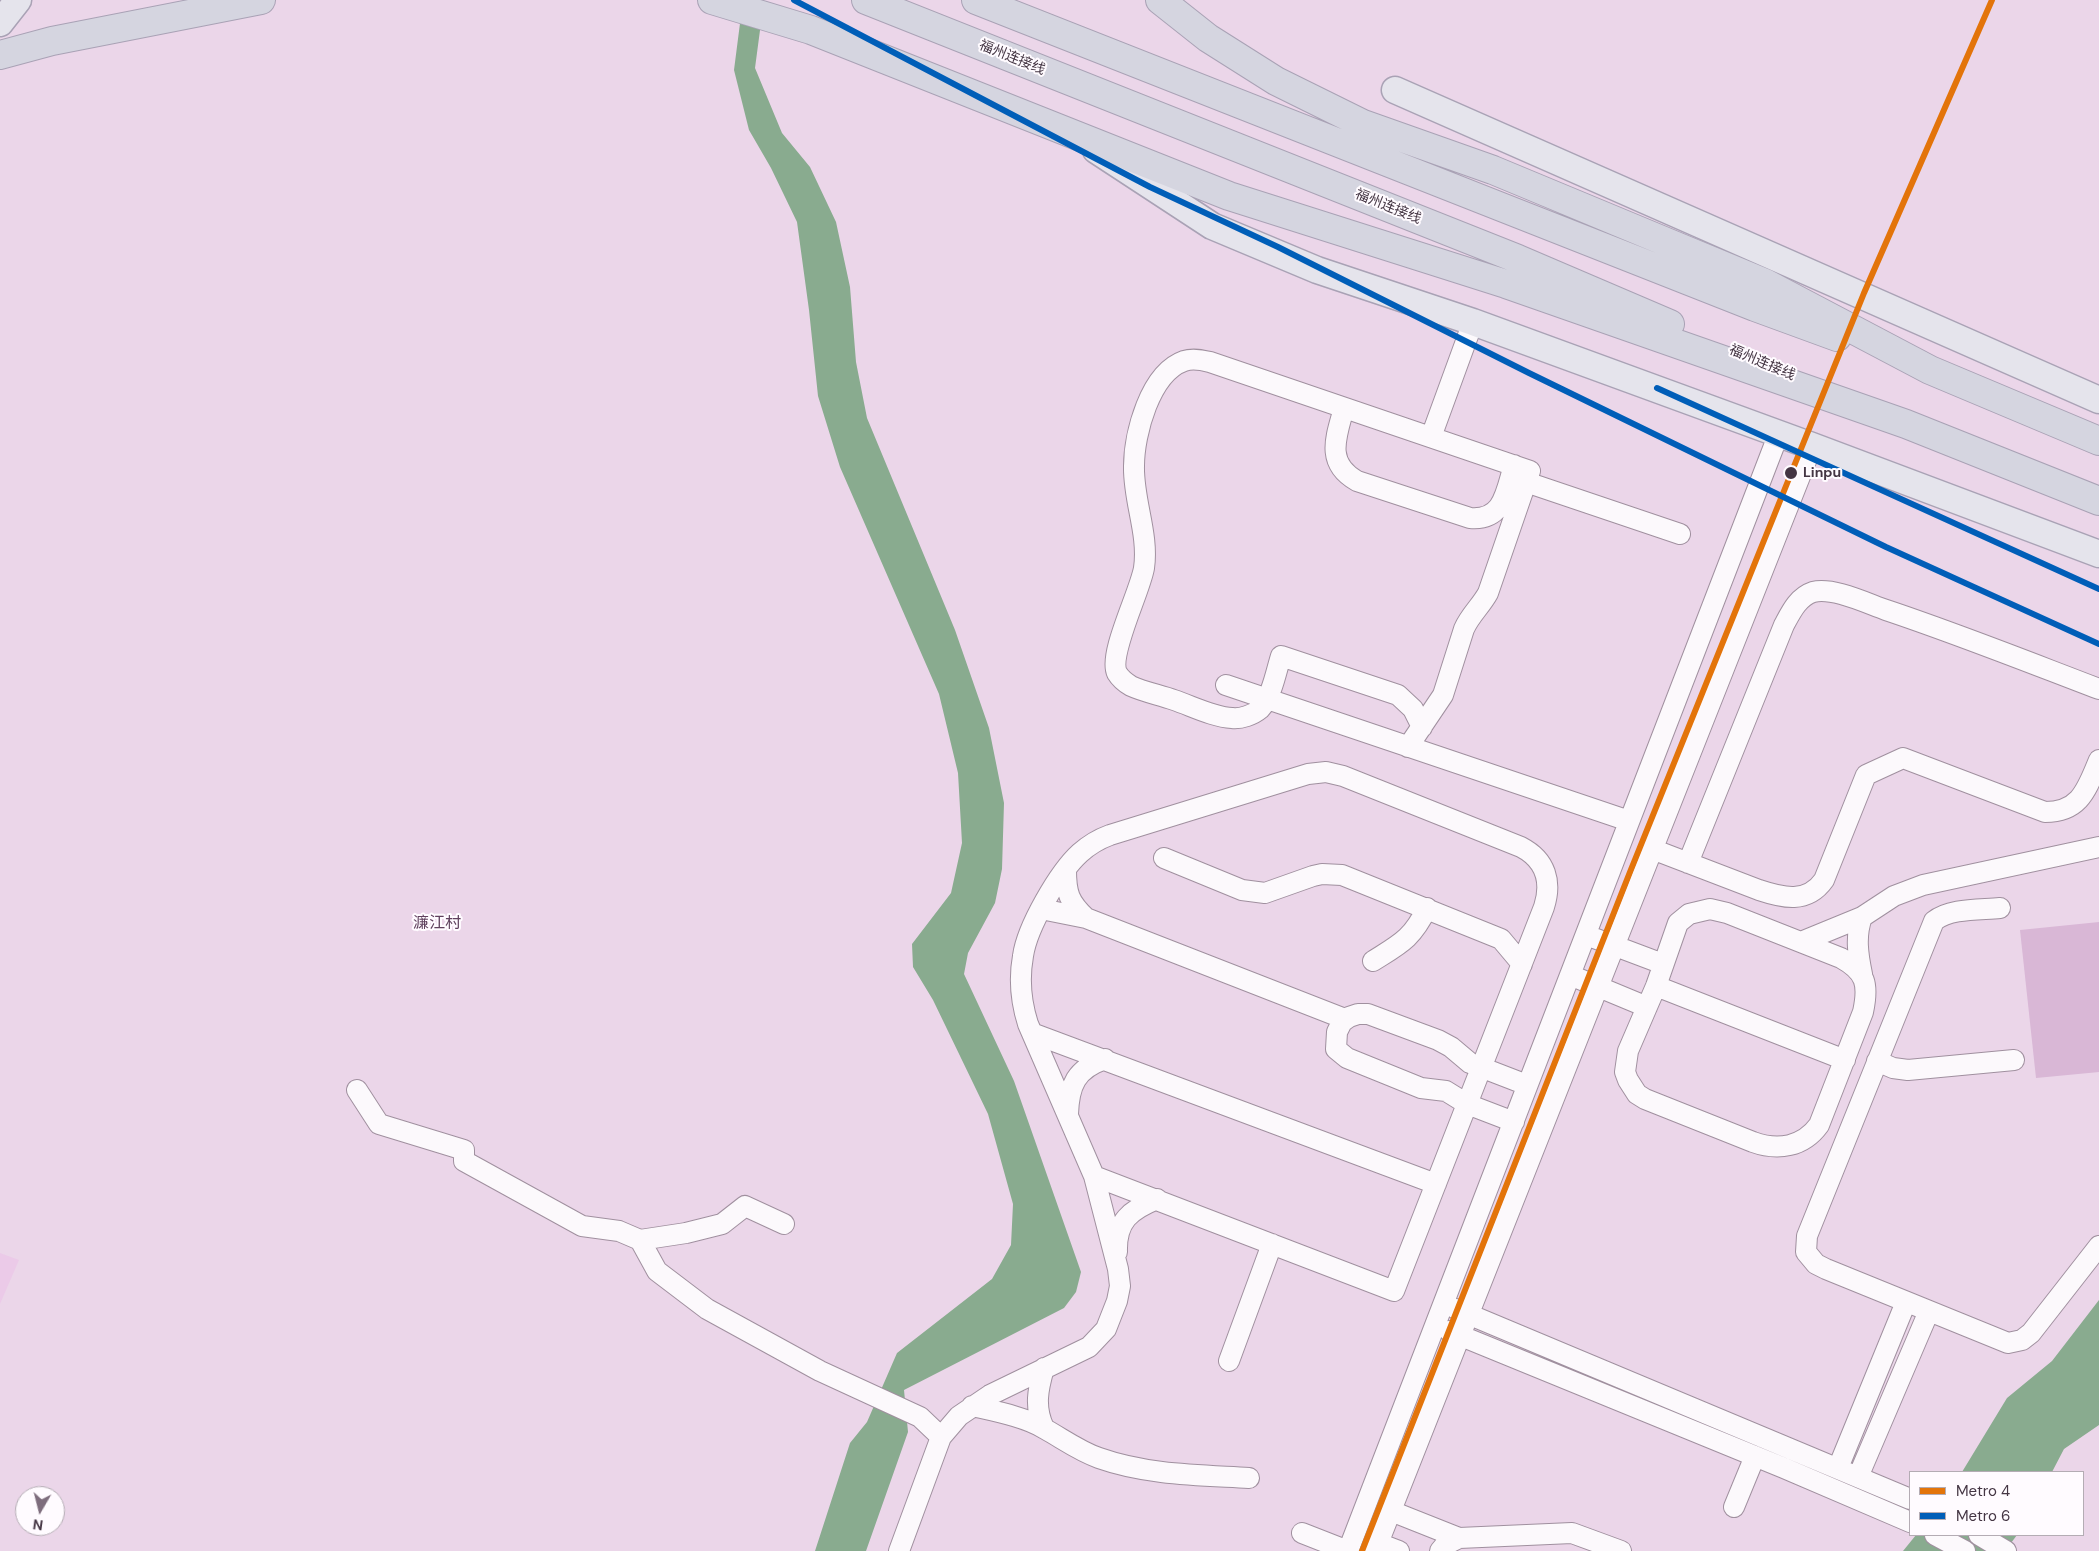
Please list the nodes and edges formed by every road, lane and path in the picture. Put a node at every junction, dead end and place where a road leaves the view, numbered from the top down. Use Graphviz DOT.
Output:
graph roads {
  1 [pos="261,0"];
  2 [pos="712,0"];
  3 [pos="866,0"];
  4 [pos="976,0"];
  5 [pos="1160,0"];
  6 [pos="0,55"];
  7 [pos="1395,90"];
  8 [pos="1075,136"];
  9 [pos="1472,322"];
  10 [pos="1930,370"];
  11 [pos="2099,400"];
  12 [pos="1344,408"];
  13 [pos="1906,424"];
  14 [pos="1779,434"];
  15 [pos="1431,437"];
  16 [pos="2099,442"];
  17 [pos="1812,446"];
  18 [pos="1514,466"];
  19 [pos="1526,482"];
  20 [pos="2099,501"];
  21 [pos="1680,534"];
  22 [pos="2099,554"];
  23 [pos="1226,684"];
  24 [pos="2099,689"];
  25 [pos="1266,698"];
  26 [pos="1422,727"];
  27 [pos="1408,746"];
  28 [pos="2099,760"];
  29 [pos="1629,821"];
  30 [pos="2099,847"];
  31 [pos="1652,849"];
  32 [pos="1164,858"];
  33 [pos="1688,863"];
  34 [pos="1066,870"];
  35 [pos="1427,908"];
  36 [pos="2000,908"];
  37 [pos="1041,910"];
  38 [pos="1862,917"];
  39 [pos="1086,918"];
  40 [pos="1536,928"];
  41 [pos="1586,935"];
  42 [pos="1501,939"];
  43 [pos="1801,942"];
  44 [pos="1614,945"];
  45 [pos="1373,962"];
  46 [pos="1522,964"];
  47 [pos="1663,964"];
  48 [pos="1862,974"];
  49 [pos="1570,975"];
  50 [pos="1656,986"];
  51 [pos="1598,987"];
  52 [pos="1647,1007"];
  53 [pos="1345,1019"];
  54 [pos="1032,1033"];
  55 [pos="1105,1059"];
  56 [pos="1845,1060"];
  57 [pos="2014,1060"];
  58 [pos="1877,1061"];
  59 [pos="1482,1067"];
  60 [pos="1528,1085"];
  61 [pos="358,1090"];
  62 [pos="1467,1104"];
  63 [pos="1068,1115"];
  64 [pos="1514,1122"];
  65 [pos="1094,1176"];
  66 [pos="1436,1184"];
  67 [pos="1157,1199"];
  68 [pos="784,1224"];
  69 [pos="640,1240"];
  70 [pos="1272,1244"];
  71 [pos="2099,1246"];
  72 [pos="1118,1269"];
  73 [pos="1906,1302"];
  74 [pos="1444,1304"];
  75 [pos="1929,1311"];
  76 [pos="1468,1314"];
  77 [pos="1435,1325"];
  78 [pos="1460,1335"];
  79 [pos="1229,1361"];
  80 [pos="1044,1368"];
  81 [pos="972,1406"];
  82 [pos="1044,1428"];
  83 [pos="941,1438"];
  84 [pos="1755,1456"];
  85 [pos="1838,1468"];
  86 [pos="1858,1477"];
  87 [pos="1249,1478"];
  88 [pos="1909,1499"];
  89 [pos="1734,1508"];
  90 [pos="1391,1511"];
  91 [pos="1909,1522"];
  92 [pos="1302,1533"];
  93 [pos="1938,1536"];
  94 [pos="1981,1536"];
  95 [pos="1459,1538"];
  96 [pos="1377,1547"];
  97 [pos="900,1551"];
  98 [pos="1348,1551"];
  99 [pos="1399,1551"];
  100 [pos="1440,1551"];
  101 [pos="1621,1551"];
  102 [pos="1965,1551"];
  103 [pos="2006,1551"];
  1 -- 6 [label="highway"];
  2 -- 8 [label="highway"];
  3 -- 13 [label="highway, 福州连接线"];
  4 -- 10 [label="highway"];
  5 -- 10 [label="highway"];
  7 -- 11 [label="main road"];
  8 -- 9 [label="main road"];
  8 -- 13 [label="highway"];
  9 -- 14 [label="main road"];
  9 -- 15 [label="street"];
  10 -- 16 [label="highway"];
  12 -- 15 [label="street"];
  12 -- 18 [label="street"];
  12 -- 25 [label="street"];
  13 -- 20 [label="highway"];
  14 -- 17 [label="main road"];
  14 -- 29 [label="street"];
  15 -- 18 [label="street"];
  17 -- 22 [label="main road"];
  17 -- 31 [label="street"];
  18 -- 19 [label="street"];
  19 -- 21 [label="street"];
  19 -- 26 [label="street"];
  23 -- 25 [label="street"];
  24 -- 33 [label="street"];
  25 -- 26 [label="street"];
  25 -- 27 [label="street"];
  26 -- 27 [label="street"];
  27 -- 29 [label="street"];
  28 -- 33 [label="street"];
  29 -- 41 [label="street"];
  30 -- 38 [label="street"];
  31 -- 33 [label="street"];
  31 -- 44 [label="street"];
  32 -- 35 [label="street"];
  34 -- 37 [label="street"];
  34 -- 39 [label="street"];
  34 -- 40 [label="street"];
  35 -- 42 [label="street"];
  35 -- 45 [label="street"];
  36 -- 58 [label="street"];
  37 -- 39 [label="street"];
  37 -- 54 [label="street"];
  38 -- 43 [label="street"];
  38 -- 48 [label="street"];
  39 -- 53 [label="street"];
  40 -- 42 [label="street"];
  40 -- 46 [label="street"];
  41 -- 44 [label="street"];
  41 -- 49 [label="street"];
  42 -- 46 [label="street"];
  43 -- 47 [label="street"];
  43 -- 48 [label="street"];
  44 -- 47 [label="street"];
  44 -- 51 [label="street"];
  46 -- 59 [label="street"];
  47 -- 50 [label="street"];
  48 -- 56 [label="street"];
  49 -- 51 [label="street"];
  49 -- 60 [label="street"];
  50 -- 52 [label="street"];
  50 -- 56 [label="street"];
  51 -- 52 [label="street"];
  51 -- 76 [label="street"];
  52 -- 56 [label="street"];
  53 -- 59 [label="street"];
  53 -- 62 [label="street"];
  54 -- 55 [label="street"];
  54 -- 63 [label="street"];
  55 -- 63 [label="street"];
  55 -- 66 [label="street"];
  57 -- 58 [label="street"];
  58 -- 73 [label="street"];
  59 -- 60 [label="street"];
  59 -- 62 [label="street"];
  60 -- 64 [label="street"];
  61 -- 69 [label="street"];
  62 -- 64 [label="street"];
  62 -- 66 [label="street"];
  63 -- 65 [label="street"];
  64 -- 74 [label="street"];
  65 -- 67 [label="street"];
  65 -- 72 [label="street"];
  66 -- 70 [label="street"];
  67 -- 70 [label="street"];
  67 -- 72 [label="street"];
  68 -- 69 [label="street"];
  69 -- 83 [label="street"];
  70 -- 79 [label="street"];
  71 -- 75 [label="street"];
  72 -- 80 [label="street"];
  73 -- 75 [label="street"];
  73 -- 85 [label="street"];
  74 -- 76 [label="street"];
  74 -- 77 [label="street"];
  75 -- 86 [label="street"];
  76 -- 78 [label="street"];
  76 -- 85 [label="street"];
  77 -- 78 [label="street"];
  77 -- 98 [label="street"];
  78 -- 84 [label="street"];
  78 -- 90 [label="street"];
  80 -- 81 [label="street"];
  80 -- 82 [label="street"];
  81 -- 82 [label="street"];
  81 -- 83 [label="street"];
  82 -- 87 [label="street"];
  83 -- 97 [label="street"];
  84 -- 89 [label="street"];
  84 -- 91 [label="street"];
  85 -- 86 [label="street"];
  86 -- 88 [label="street"];
  90 -- 95 [label="street"];
  90 -- 96 [label="street"];
  92 -- 98 [label="street"];
  93 -- 102 [label="street"];
  94 -- 103 [label="street"];
  95 -- 100 [label="street"];
  95 -- 101 [label="street"];
  96 -- 99 [label="street"];
}
